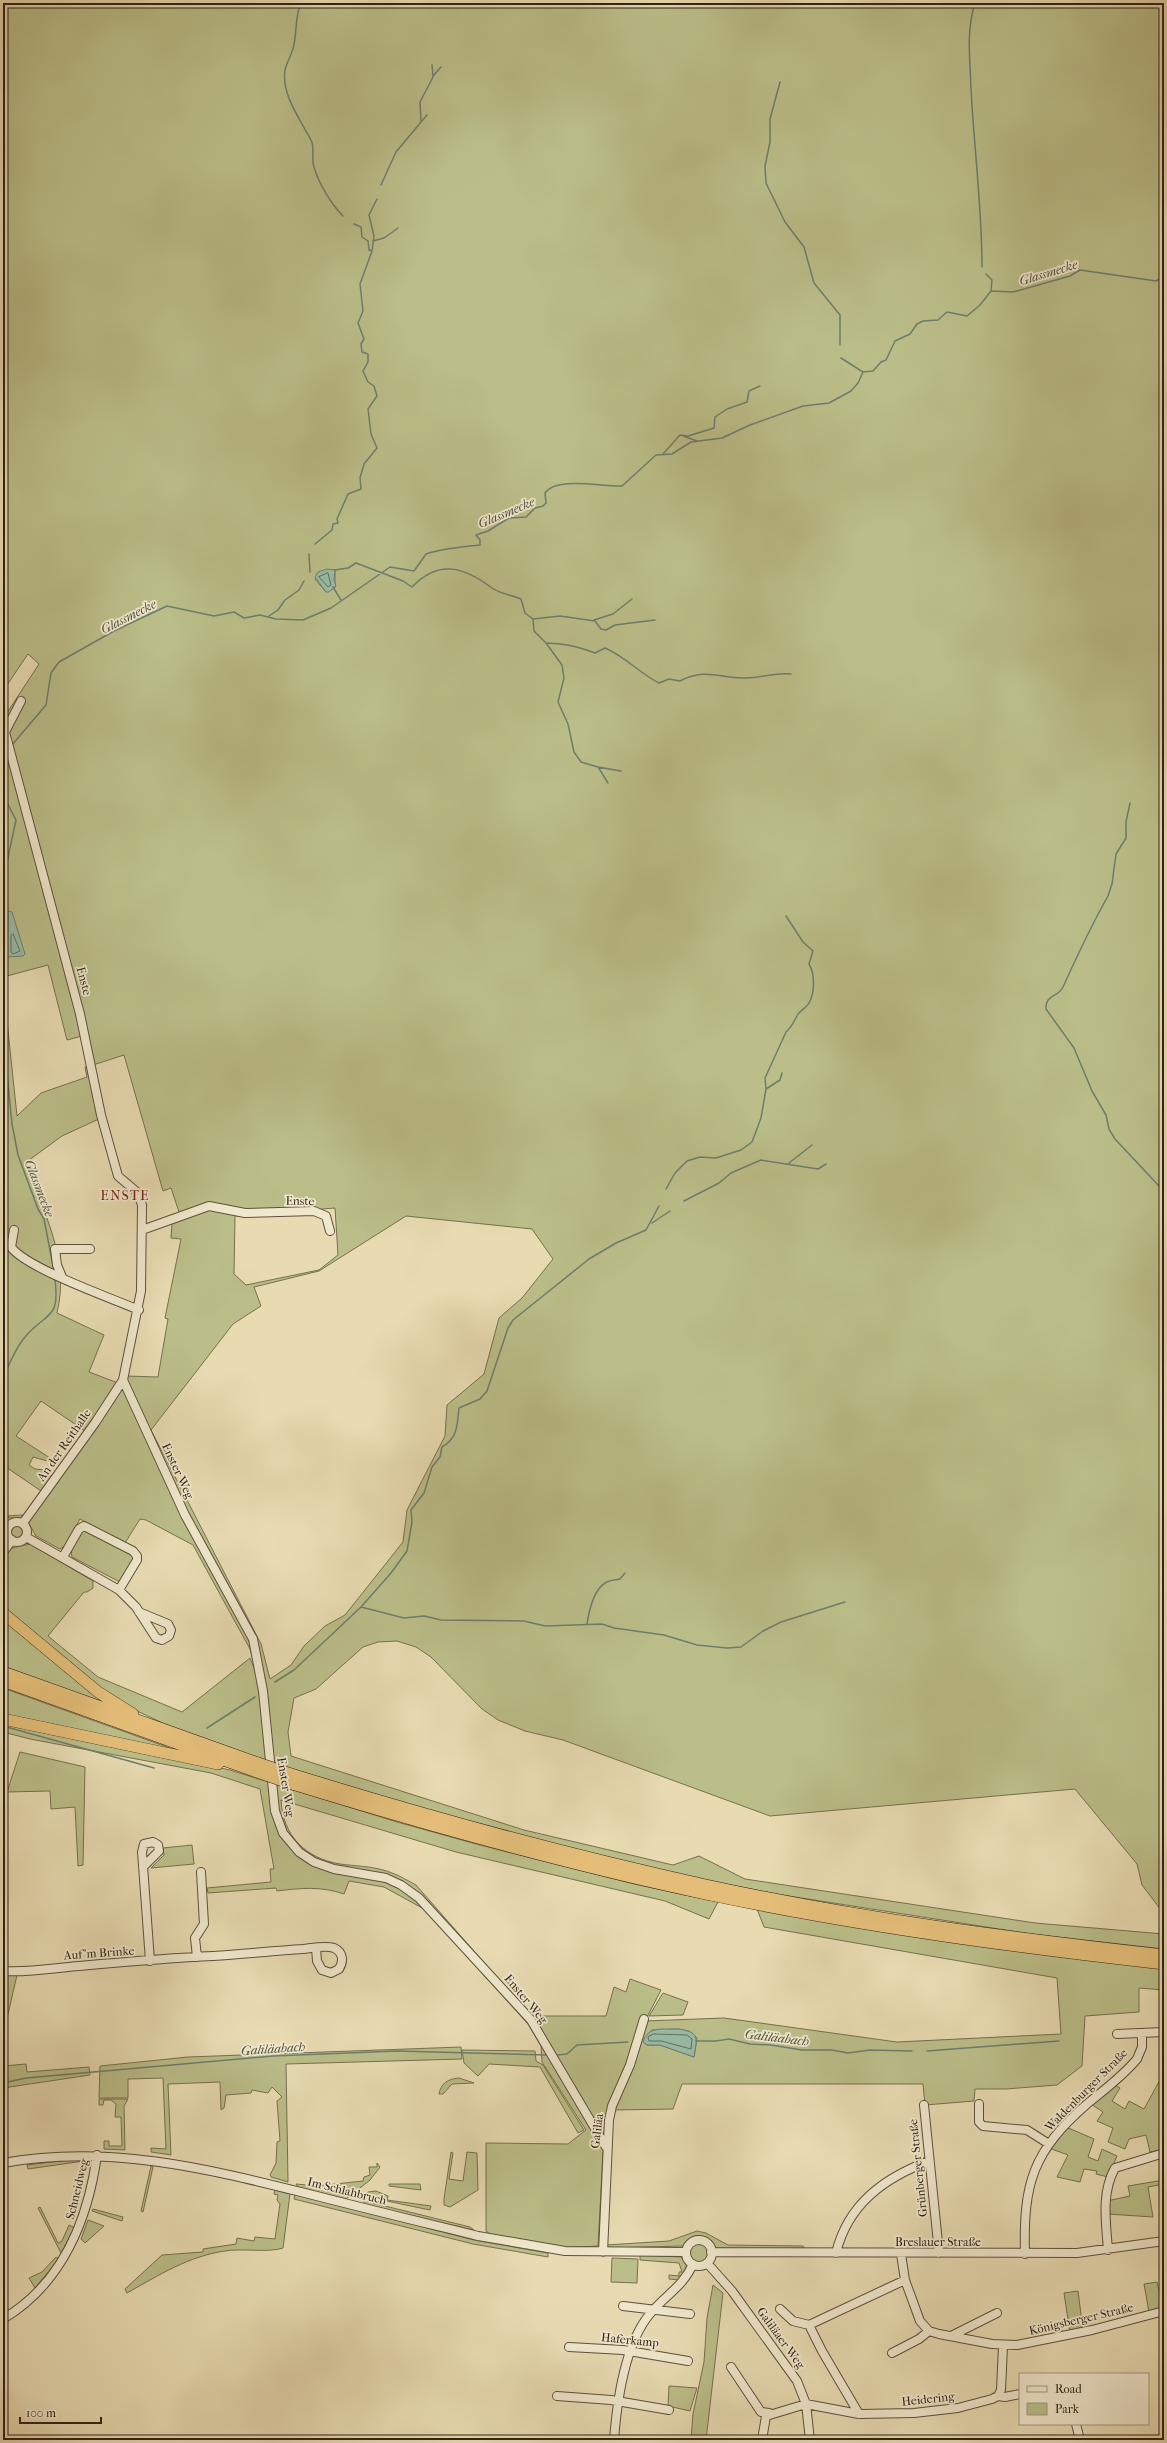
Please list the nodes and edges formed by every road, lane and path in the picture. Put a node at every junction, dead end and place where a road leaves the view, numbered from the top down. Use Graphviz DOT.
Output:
graph roads {
  1 [pos="21,701"];
  2 [pos="3,722"];
  3 [pos="5,732"];
  4 [pos="14,1230"];
  5 [pos="142,1230"];
  6 [pos="330,1231"];
  7 [pos="90,1249"];
  8 [pos="56,1275"];
  9 [pos="139,1310"];
  10 [pos="123,1380"];
  11 [pos="24,1523"];
  12 [pos="6,1525"];
  13 [pos="26,1537"];
  14 [pos="12,1540"];
  15 [pos="3,1552"];
  16 [pos="63,1557"];
  17 [pos="119,1590"];
  18 [pos="139,1612"];
  19 [pos="3,1613"];
  20 [pos="3,1672"];
  21 [pos="3,1682"];
  22 [pos="3,1718"];
  23 [pos="176,1736"];
  24 [pos="258,1768"];
  25 [pos="288,1778"];
  26 [pos="143,1867"];
  27 [pos="201,1872"];
  28 [pos="316,1948"];
  29 [pos="1164,1955"];
  30 [pos="197,1957"];
  31 [pos="150,1961"];
  32 [pos="1164,1964"];
  33 [pos="3,1971"];
  34 [pos="644,2019"];
  35 [pos="1164,2032"];
  36 [pos="1142,2033"];
  37 [pos="1117,2034"];
  38 [pos="979,2104"];
  39 [pos="924,2105"];
  40 [pos="1049,2144"];
  41 [pos="606,2146"];
  42 [pos="1164,2153"];
  43 [pos="97,2155"];
  44 [pos="929,2161"];
  45 [pos="3,2163"];
  46 [pos="1164,2241"];
  47 [pos="1108,2250"];
  48 [pos="603,2252"];
  49 [pos="686,2252"];
  50 [pos="712,2252"];
  51 [pos="836,2253"];
  52 [pos="939,2253"];
  53 [pos="901,2254"];
  54 [pos="1025,2254"];
  55 [pos="707,2263"];
  56 [pos="693,2264"];
  57 [pos="905,2280"];
  58 [pos="623,2306"];
  59 [pos="654,2309"];
  60 [pos="780,2309"];
  61 [pos="1164,2311"];
  62 [pos="997,2313"];
  63 [pos="690,2314"];
  64 [pos="3,2319"];
  65 [pos="809,2325"];
  66 [pos="929,2331"];
  67 [pos="951,2336"];
  68 [pos="1003,2346"];
  69 [pos="569,2347"];
  70 [pos="630,2352"];
  71 [pos="892,2353"];
  72 [pos="688,2361"];
  73 [pos="731,2367"];
  74 [pos="1019,2394"];
  75 [pos="556,2396"];
  76 [pos="998,2396"];
  77 [pos="620,2401"];
  78 [pos="806,2404"];
  79 [pos="668,2410"];
  80 [pos="769,2413"];
  81 [pos="859,2414"];
  82 [pos="1076,2425"];
  83 [pos="614,2440"];
  84 [pos="762,2440"];
  85 [pos="810,2440"];
  86 [pos="1080,2440"];
  1 -- 3 [label="street"];
  2 -- 3 [label="street, Enste"];
  3 -- 5 [label="street, Enste"];
  4 -- 8 [label="street"];
  5 -- 6 [label="street, Enste"];
  5 -- 9 [label="street, Enste"];
  7 -- 8 [label="street"];
  8 -- 9 [label="street"];
  9 -- 10 [label="street, Enste"];
  10 -- 11 [label="street, An der Reithalle"];
  10 -- 41 [label="street, Enster Weg"];
  11 -- 12 [label="street"];
  11 -- 13 [label="street"];
  12 -- 14 [label="street"];
  13 -- 14 [label="street"];
  13 -- 16 [label="street"];
  14 -- 15 [label="street"];
  16 -- 17 [label="street"];
  16 -- 17 [label="street"];
  17 -- 18 [label="street"];
  19 -- 23 [label="highway"];
  20 -- 23 [label="highway"];
  21 -- 24 [label="highway"];
  22 -- 24 [label="highway"];
  23 -- 24 [label="highway"];
  24 -- 25 [label="highway, bridge"];
  25 -- 29 [label="highway"];
  25 -- 32 [label="highway"];
  26 -- 31 [label="street"];
  27 -- 30 [label="street"];
  28 -- 30 [label="street, Auf'm Brinke"];
  30 -- 31 [label="street, Auf'm Brinke"];
  31 -- 33 [label="street, Auf'm Brinke"];
  34 -- 41 [label="street, Galiläa"];
  35 -- 36 [label="street"];
  36 -- 37 [label="street"];
  36 -- 40 [label="street, Waldenburger Straße"];
  38 -- 40 [label="street"];
  39 -- 44 [label="street, Grünberger Straße"];
  40 -- 54 [label="street, Waldenburger Straße"];
  41 -- 48 [label="street, Galiläa"];
  42 -- 47 [label="street"];
  43 -- 45 [label="street, Im Schlahbruch"];
  43 -- 48 [label="street, Im Schlahbruch"];
  43 -- 64 [label="street, Schneidweg"];
  44 -- 51 [label="street"];
  44 -- 52 [label="street, Grünberger Straße"];
  46 -- 47 [label="street, Breslauer Straße"];
  47 -- 54 [label="street, Breslauer Straße"];
  48 -- 49 [label="street, Im Schlahbruch"];
  49 -- 50 [label="street"];
  49 -- 56 [label="street"];
  50 -- 51 [label="street, Breslauer Straße"];
  50 -- 55 [label="street"];
  51 -- 53 [label="street, Breslauer Straße"];
  52 -- 53 [label="street, Breslauer Straße"];
  52 -- 54 [label="street, Breslauer Straße"];
  53 -- 57 [label="street"];
  55 -- 56 [label="street"];
  55 -- 78 [label="street, Galiläaer Weg"];
  56 -- 59 [label="street"];
  57 -- 65 [label="street"];
  57 -- 66 [label="street"];
  58 -- 59 [label="street"];
  59 -- 63 [label="street"];
  59 -- 70 [label="street"];
  60 -- 65 [label="street"];
  61 -- 68 [label="street, Königsberger Straße"];
  62 -- 67 [label="street"];
  65 -- 81 [label="street"];
  66 -- 67 [label="street"];
  66 -- 71 [label="street"];
  67 -- 68 [label="street"];
  68 -- 76 [label="street"];
  69 -- 70 [label="street, Haferkamp"];
  70 -- 72 [label="street, Haferkamp"];
  70 -- 77 [label="street"];
  73 -- 80 [label="street"];
  74 -- 76 [label="street, Heidering"];
  75 -- 77 [label="street"];
  76 -- 81 [label="street, Heidering"];
  77 -- 79 [label="street"];
  77 -- 83 [label="street"];
  78 -- 80 [label="street"];
  78 -- 81 [label="street, Heidering"];
  78 -- 85 [label="street, Galiläaer Weg"];
  80 -- 84 [label="street"];
  82 -- 86 [label="street"];
}
